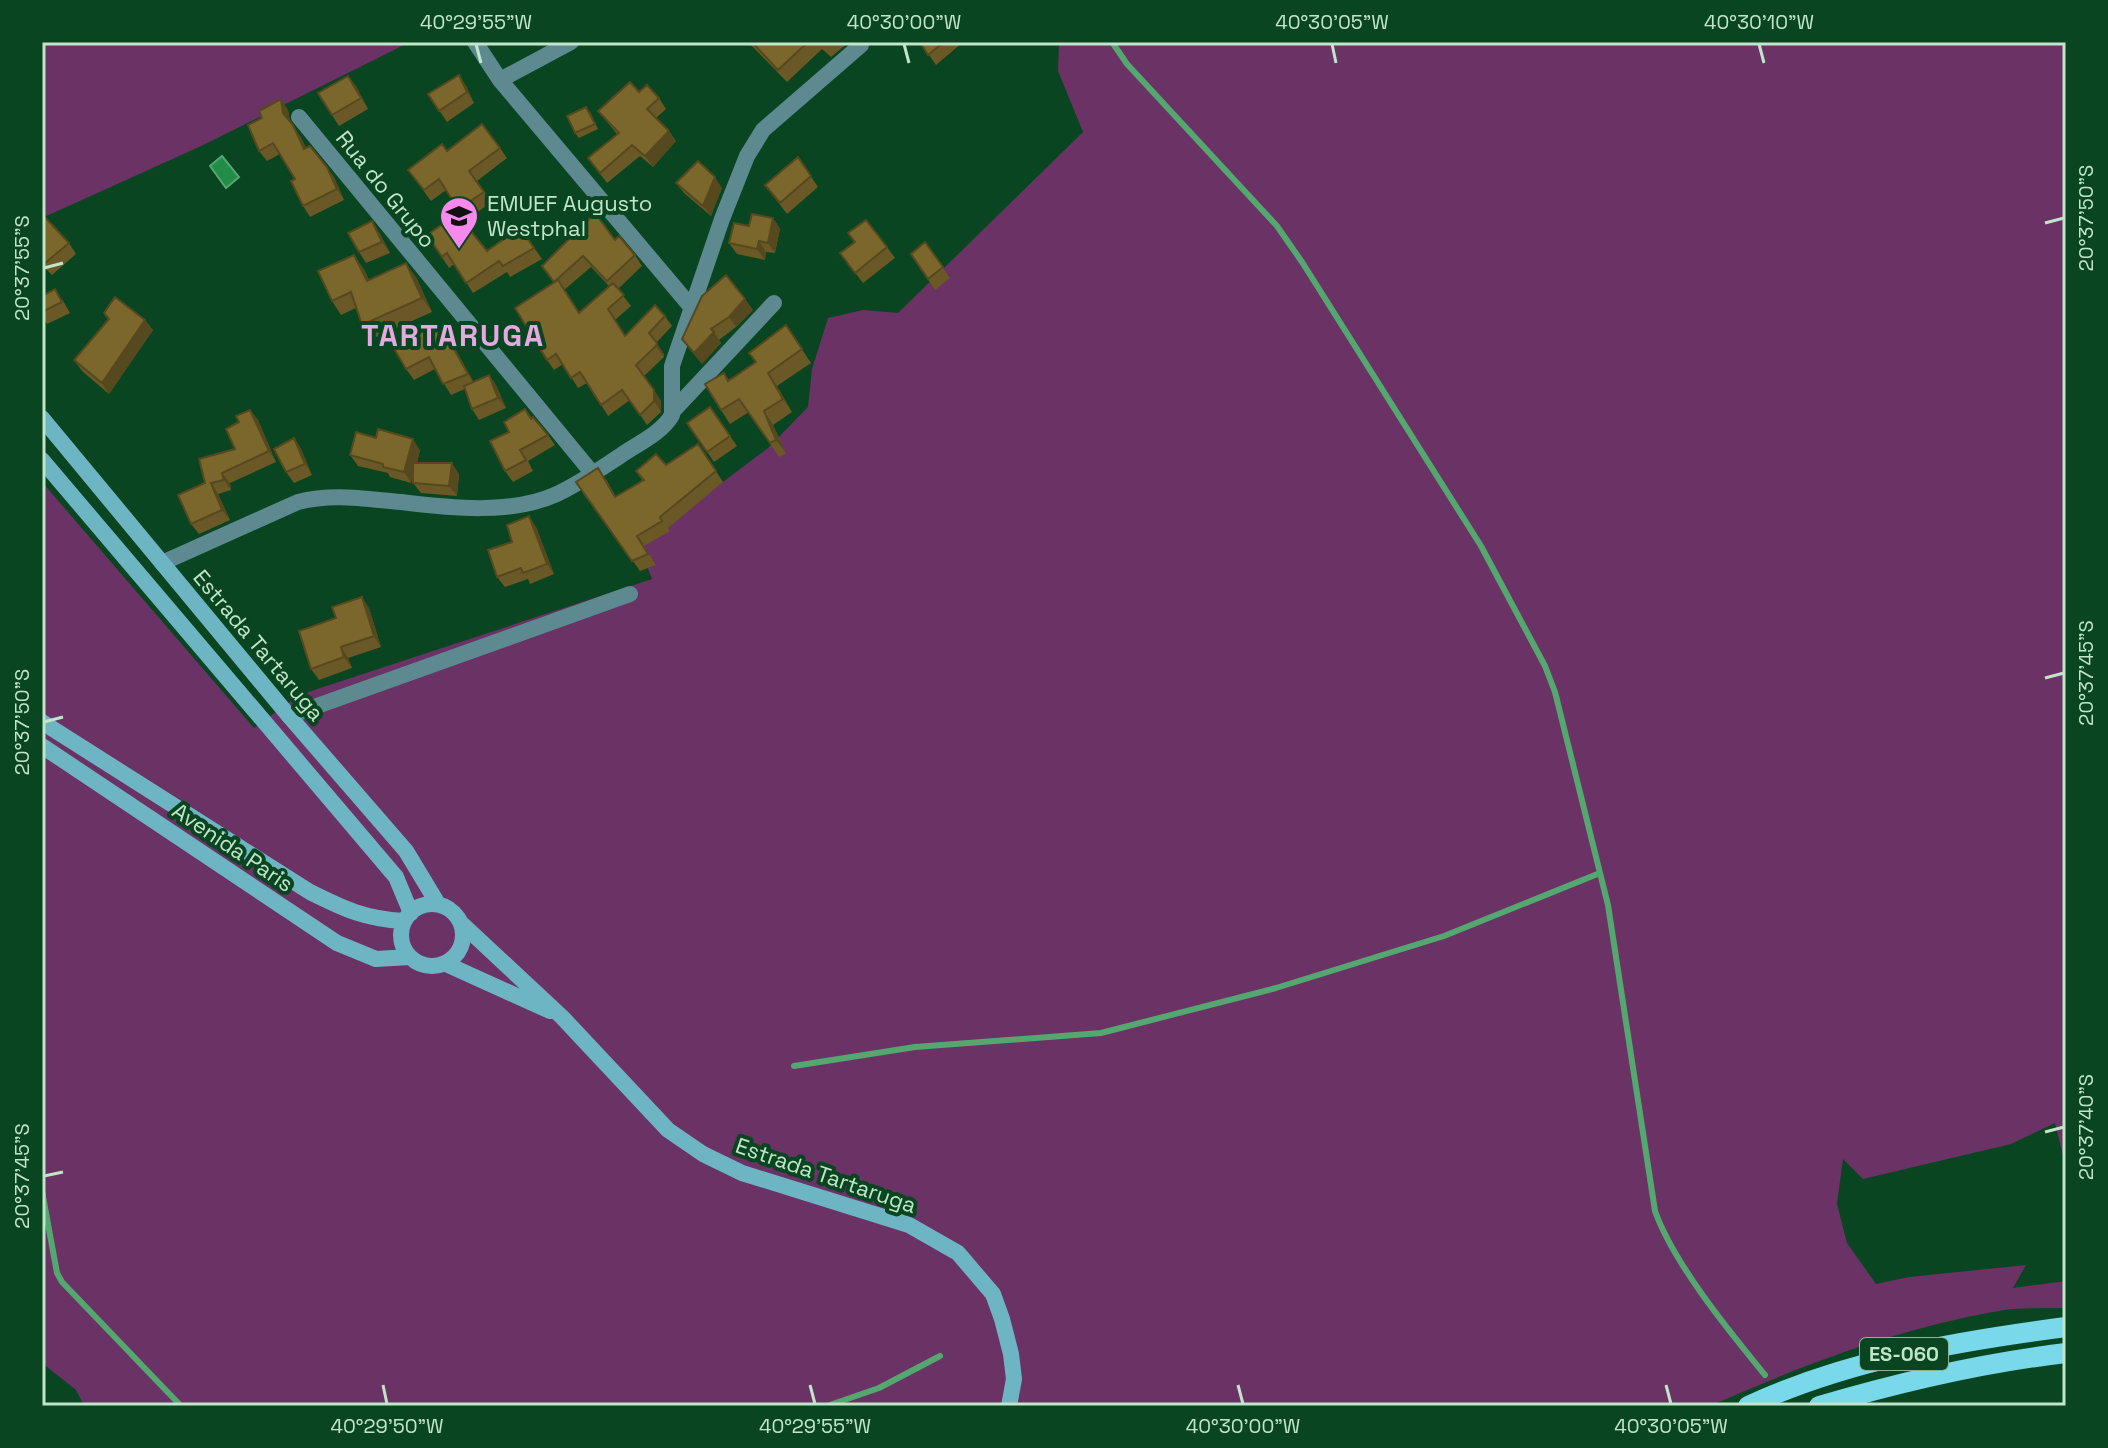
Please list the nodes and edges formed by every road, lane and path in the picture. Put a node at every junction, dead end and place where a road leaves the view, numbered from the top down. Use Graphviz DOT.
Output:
graph roads {
  1 [pos="475,42"];
  2 [pos="571,42"];
  3 [pos="861,45"];
  4 [pos="500,80"];
  5 [pos="299,117"];
  6 [pos="774,303"];
  7 [pos="692,308"];
  8 [pos="672,412"];
  9 [pos="42,418"];
  10 [pos="42,460"];
  11 [pos="593,474"];
  12 [pos="162,563"];
  13 [pos="630,594"];
  14 [pos="289,716"];
  15 [pos="42,722"];
  16 [pos="42,746"];
  17 [pos="438,904"];
  18 [pos="408,917"];
  19 [pos="460,922"];
  20 [pos="410,957"];
  21 [pos="446,964"];
  22 [pos="562,1017"];
  23 [pos="2066,1327"];
  24 [pos="2066,1353"];
  25 [pos="1009,1406"];
  26 [pos="1748,1406"];
  27 [pos="1819,1406"];
  1 -- 4 [label="street"];
  2 -- 4 [label="street"];
  3 -- 7 [label="street"];
  4 -- 7 [label="street"];
  5 -- 11 [label="street, Rua do Grupo"];
  6 -- 8 [label="street"];
  7 -- 8 [label="street"];
  8 -- 11 [label="street"];
  9 -- 12 [label="street, Estrada Tartaruga"];
  10 -- 18 [label="street, Estrada Tartaruga"];
  11 -- 12 [label="street"];
  12 -- 14 [label="street, Estrada Tartaruga"];
  13 -- 14 [label="street"];
  14 -- 17 [label="street, Estrada Tartaruga"];
  15 -- 18 [label="street, Avenida Paris"];
  16 -- 20 [label="street, Avenida Paris"];
  17 -- 18 [label="street"];
  17 -- 19 [label="street"];
  18 -- 20 [label="street"];
  19 -- 21 [label="street"];
  19 -- 22 [label="street, Estrada Tartaruga"];
  20 -- 21 [label="street"];
  21 -- 22 [label="street, Estrada Tartaruga"];
  22 -- 25 [label="street, Estrada Tartaruga"];
  23 -- 26 [label="main road, ES-060"];
  24 -- 27 [label="main road, ES-060"];
}
